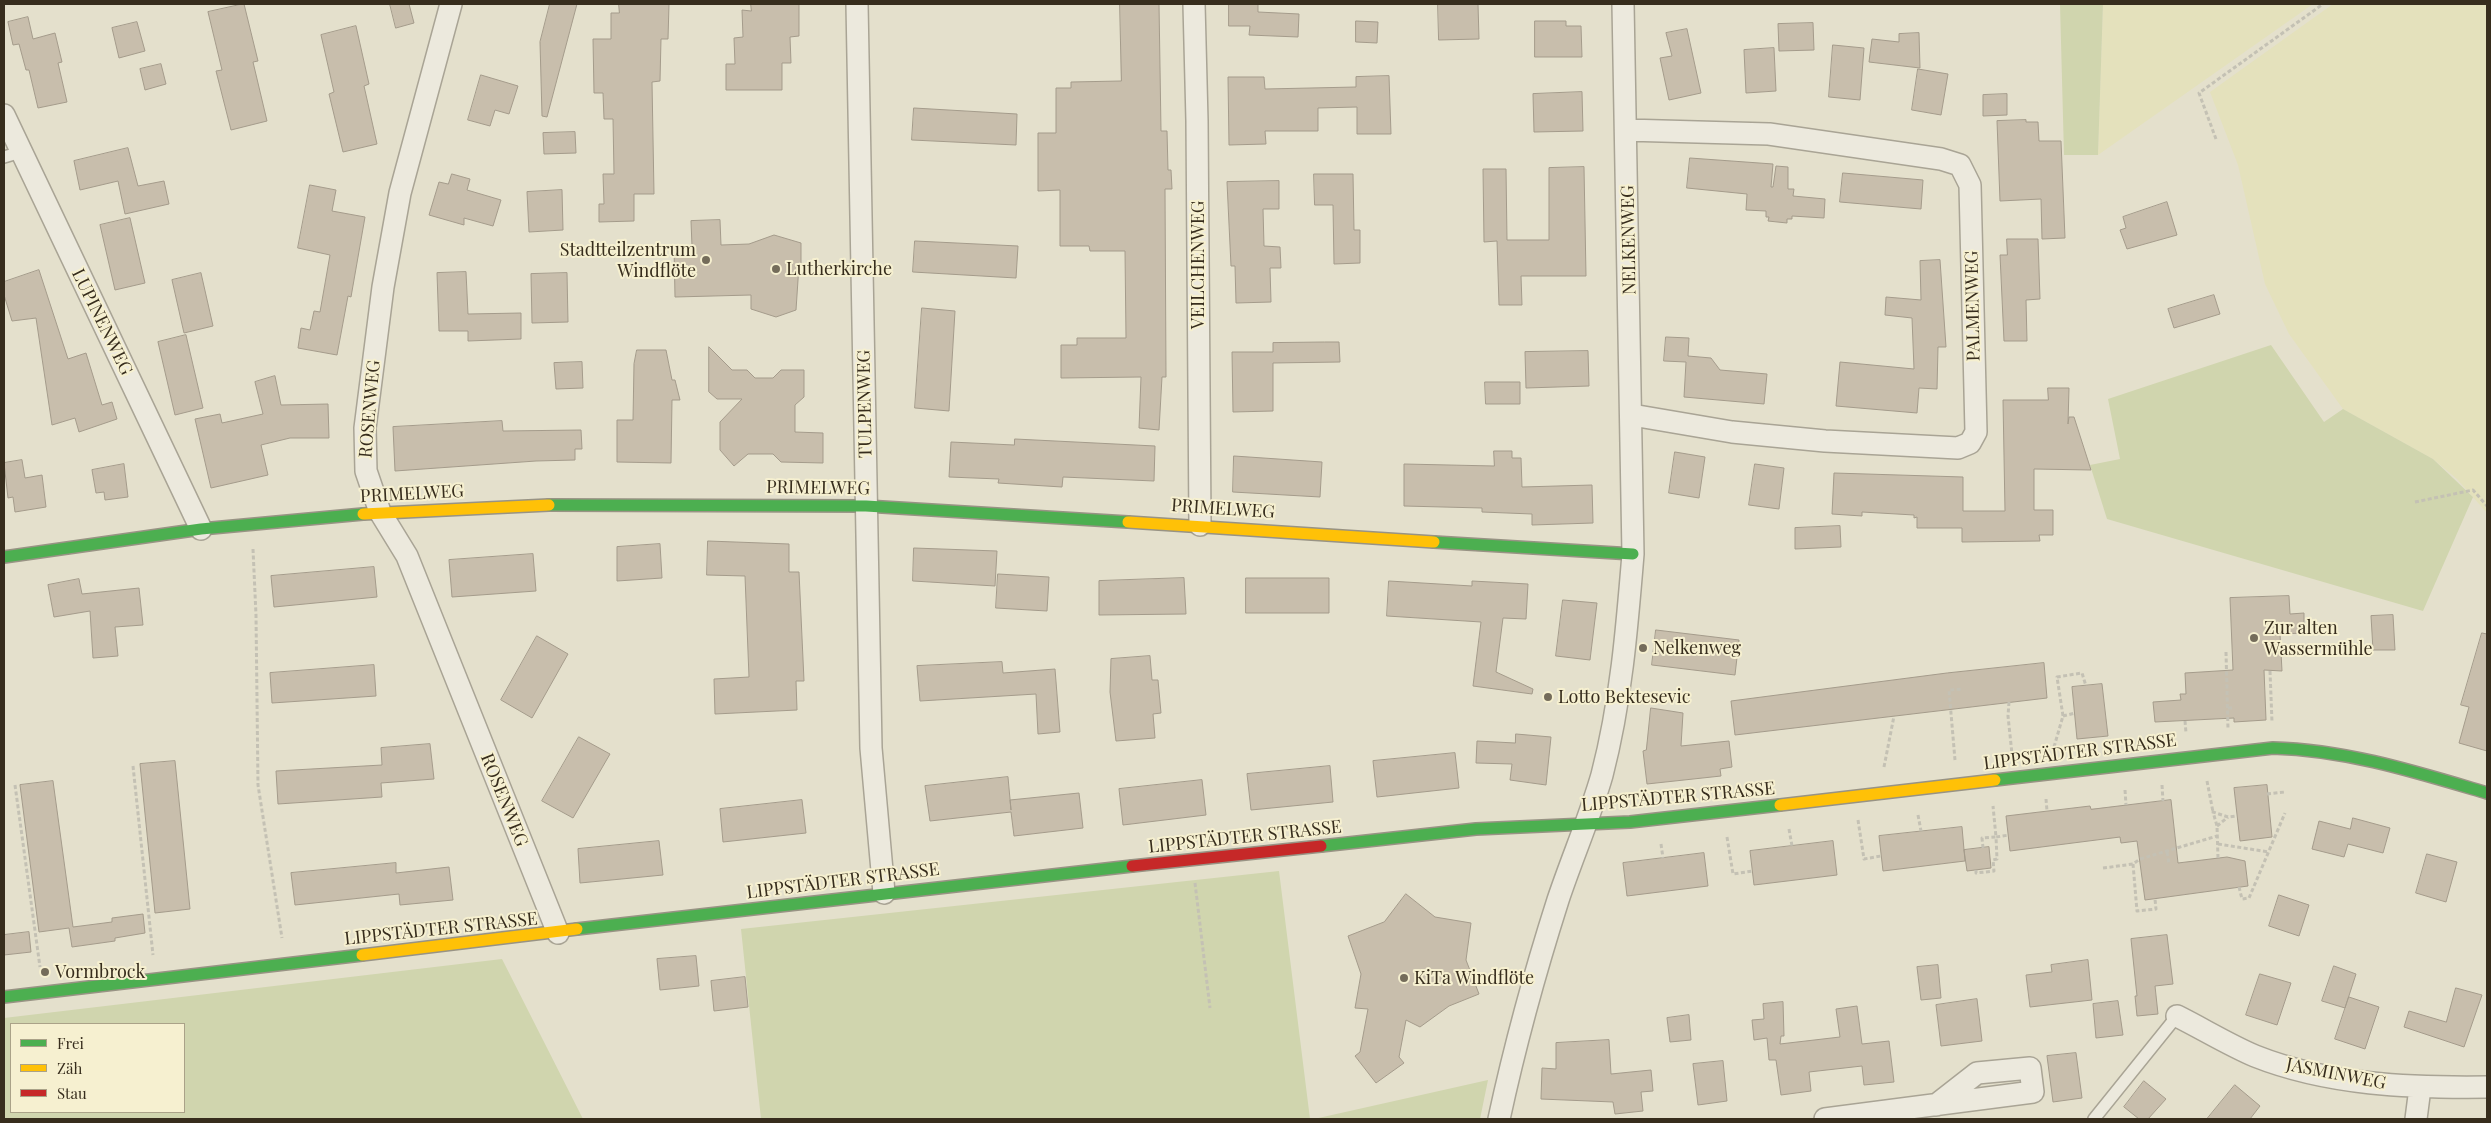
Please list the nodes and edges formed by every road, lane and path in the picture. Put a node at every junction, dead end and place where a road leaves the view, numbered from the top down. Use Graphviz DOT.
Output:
graph roads {
  1 [pos="451,4"];
  2 [pos="857,4"];
  3 [pos="1194,4"];
  4 [pos="1623,4"];
  5 [pos="2323,4"];
  6 [pos="4,115"];
  7 [pos="1626,130"];
  8 [pos="2216,139"];
  9 [pos="13,155"];
  10 [pos="1632,416"];
  11 [pos="2415,502"];
  12 [pos="866,506"];
  13 [pos="2487,506"];
  14 [pos="380,512"];
  15 [pos="250,524"];
  16 [pos="1200,525"];
  17 [pos="201,529"];
  18 [pos="1634,554"];
  19 [pos="4,557"];
  20 [pos="2226,652"];
  21 [pos="2270,670"];
  22 [pos="2086,686"];
  23 [pos="1963,688"];
  24 [pos="2009,702"];
  25 [pos="2228,708"];
  26 [pos="2234,708"];
  27 [pos="2075,713"];
  28 [pos="1894,716"];
  29 [pos="2063,716"];
  30 [pos="2273,748"];
  31 [pos="2228,752"];
  32 [pos="133,766"];
  33 [pos="2054,772"];
  34 [pos="2016,777"];
  35 [pos="15,784"];
  36 [pos="1956,784"];
  37 [pos="1886,792"];
  38 [pos="2285,792"];
  39 [pos="2487,793"];
  40 [pos="2267,794"];
  41 [pos="1855,796"];
  42 [pos="1722,811"];
  43 [pos="2286,813"];
  44 [pos="2237,816"];
  45 [pos="2228,817"];
  46 [pos="1584,824"];
  47 [pos="2218,826"];
  48 [pos="2009,835"];
  49 [pos="1996,836"];
  50 [pos="2217,836"];
  51 [pos="2218,844"];
  52 [pos="1983,848"];
  53 [pos="2167,852"];
  54 [pos="2269,852"];
  55 [pos="1881,856"];
  56 [pos="2218,858"];
  57 [pos="1192,860"];
  58 [pos="2132,864"];
  59 [pos="2168,864"];
  60 [pos="2103,868"];
  61 [pos="1976,870"];
  62 [pos="1753,872"];
  63 [pos="2240,887"];
  64 [pos="884,893"];
  65 [pos="2155,898"];
  66 [pos="558,933"];
  67 [pos="286,964"];
  68 [pos="156,979"];
  69 [pos="44,992"];
  70 [pos="4,997"];
  71 [pos="1210,1008"];
  72 [pos="2177,1016"];
  73 [pos="2487,1087"];
  74 [pos="2420,1088"];
  75 [pos="1936,1105"];
  76 [pos="1499,1119"];
  77 [pos="1825,1119"];
  78 [pos="2094,1119"];
  79 [pos="2416,1119"];
  1 -- 14 [label="street, ROSENWEG"];
  2 -- 12 [label="street, TULPENWEG"];
  3 -- 16 [label="street, VEILCHENWEG"];
  4 -- 7 [label="street, NELKENWEG"];
  5 -- 8 [label="path"];
  6 -- 9 [label="street, LUPINENWEG"];
  7 -- 10 [label="street, NELKENWEG"];
  7 -- 10 [label="street, PALMENWEG"];
  9 -- 17 [label="street, LUPINENWEG"];
  10 -- 18 [label="street, NELKENWEG"];
  11 -- 13 [label="path"];
  12 -- 14 [label="street, PRIMELWEG"];
  12 -- 16 [label="street, PRIMELWEG"];
  12 -- 64 [label="street, TULPENWEG"];
  14 -- 15 [label="street, PRIMELWEG"];
  14 -- 66 [label="street, ROSENWEG"];
  15 -- 17 [label="street, PRIMELWEG"];
  15 -- 67 [label="path"];
  16 -- 18 [label="street, PRIMELWEG"];
  17 -- 19 [label="street, PRIMELWEG"];
  18 -- 46 [label="street, NELKENWEG"];
  20 -- 25 [label="path"];
  21 -- 30 [label="path"];
  22 -- 29 [label="path"];
  23 -- 36 [label="path"];
  24 -- 34 [label="path"];
  25 -- 26 [label="path"];
  25 -- 31 [label="path"];
  27 -- 29 [label="path"];
  28 -- 37 [label="path"];
  29 -- 33 [label="path"];
  30 -- 31 [label="street, LIPPSTÄDTER STRASSE"];
  30 -- 39 [label="street, LIPPSTÄDTER STRASSE"];
  31 -- 33 [label="street, LIPPSTÄDTER STRASSE"];
  32 -- 68 [label="path"];
  33 -- 34 [label="street, LIPPSTÄDTER STRASSE"];
  34 -- 36 [label="street, LIPPSTÄDTER STRASSE"];
  35 -- 69 [label="path"];
  36 -- 37 [label="street, LIPPSTÄDTER STRASSE"];
  37 -- 41 [label="street, LIPPSTÄDTER STRASSE"];
  38 -- 40 [label="path"];
  41 -- 42 [label="street, LIPPSTÄDTER STRASSE"];
  41 -- 55 [label="path"];
  42 -- 46 [label="street, LIPPSTÄDTER STRASSE"];
  42 -- 62 [label="path"];
  43 -- 54 [label="path"];
  44 -- 45 [label="path"];
  45 -- 47 [label="path"];
  45 -- 47 [label="path"];
  46 -- 57 [label="street, LIPPSTÄDTER STRASSE"];
  46 -- 76 [label="street, NELKENWEG"];
  47 -- 50 [label="path"];
  48 -- 49 [label="path"];
  49 -- 52 [label="path"];
  49 -- 61 [label="path"];
  50 -- 51 [label="path"];
  50 -- 53 [label="path"];
  51 -- 54 [label="path"];
  51 -- 56 [label="path"];
  53 -- 58 [label="path"];
  53 -- 59 [label="path"];
  54 -- 63 [label="path"];
  57 -- 64 [label="street, LIPPSTÄDTER STRASSE"];
  57 -- 71 [label="path"];
  58 -- 60 [label="path"];
  58 -- 65 [label="path"];
  64 -- 66 [label="street, LIPPSTÄDTER STRASSE"];
  66 -- 67 [label="street, LIPPSTÄDTER STRASSE"];
  67 -- 68 [label="street, LIPPSTÄDTER STRASSE"];
  68 -- 69 [label="street, LIPPSTÄDTER STRASSE"];
  69 -- 70 [label="street, LIPPSTÄDTER STRASSE"];
  72 -- 74 [label="street, JASMINWEG"];
  72 -- 78 [label="lane, JASMINWEG"];
  73 -- 74 [label="street, JASMINWEG"];
  74 -- 79 [label="street"];
  75 -- 77 [label="street"];
}
